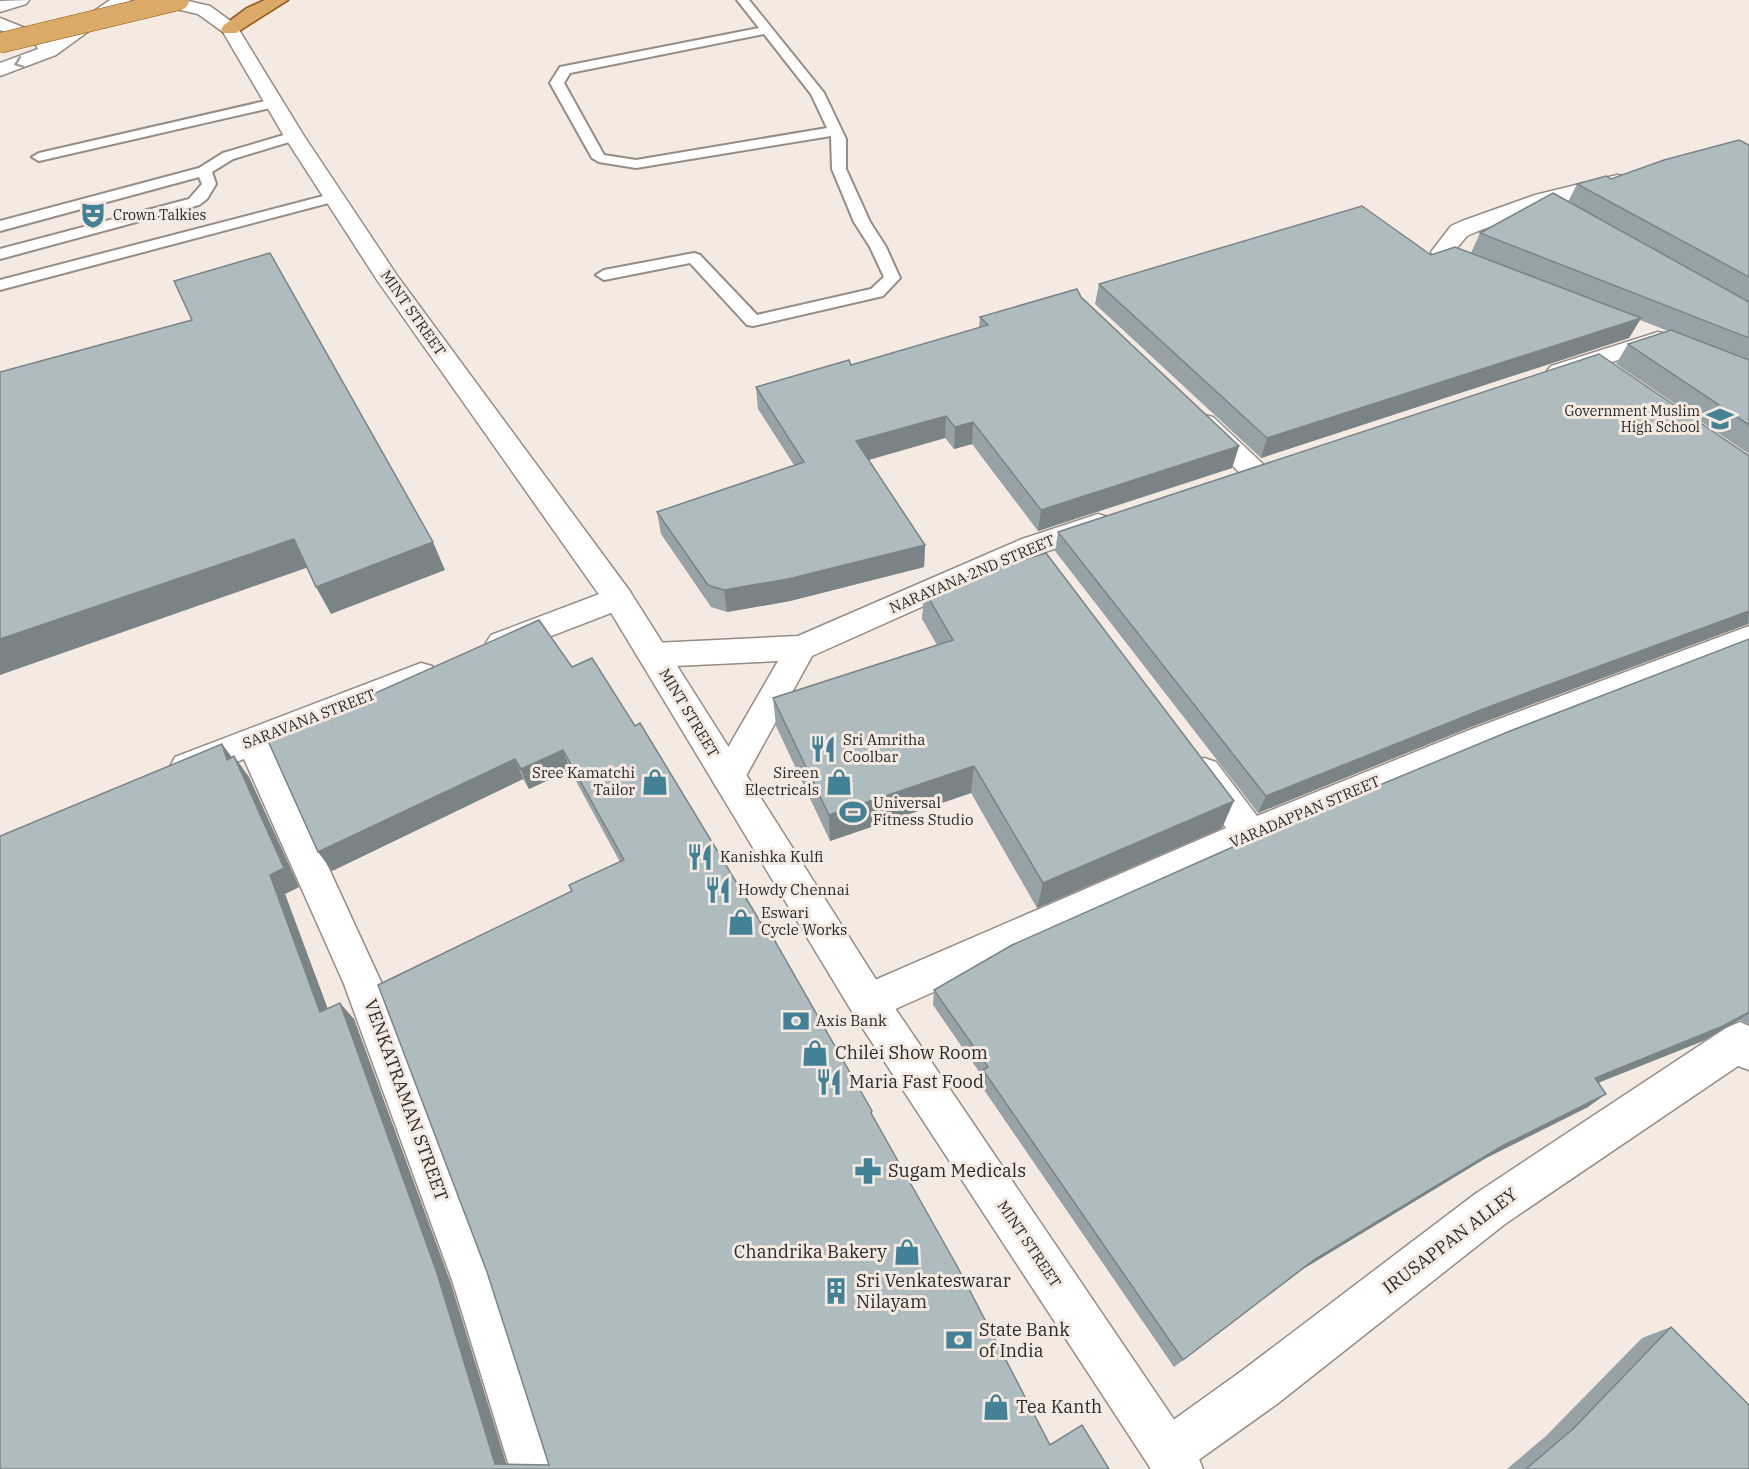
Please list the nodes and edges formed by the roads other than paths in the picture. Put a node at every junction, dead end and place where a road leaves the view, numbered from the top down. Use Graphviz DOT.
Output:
graph roads {
  1 [pos="20,0"];
  2 [pos="116,0"];
  3 [pos="122,0"];
  4 [pos="161,0"];
  5 [pos="179,0"];
  6 [pos="279,0"];
  7 [pos="743,0"];
  8 [pos="0,8"];
  9 [pos="0,22"];
  10 [pos="0,27"];
  11 [pos="231,29"];
  12 [pos="768,30"];
  13 [pos="0,43"];
  14 [pos="49,51"];
  15 [pos="0,70"];
  16 [pos="274,103"];
  17 [pos="835,131"];
  18 [pos="294,136"];
  19 [pos="39,157"];
  20 [pos="204,171"];
  21 [pos="1631,177"];
  22 [pos="335,197"];
  23 [pos="1543,200"];
  24 [pos="1573,217"];
  25 [pos="0,226"];
  26 [pos="0,254"];
  27 [pos="604,275"];
  28 [pos="1507,278"];
  29 [pos="0,285"];
  30 [pos="1626,326"];
  31 [pos="1591,361"];
  32 [pos="1535,380"];
  33 [pos="1620,382"];
  34 [pos="1188,408"];
  35 [pos="1254,472"];
  36 [pos="1121,516"];
  37 [pos="1032,546"];
  38 [pos="1053,574"];
  39 [pos="618,598"];
  40 [pos="1749,638"];
  41 [pos="801,648"];
  42 [pos="654,655"];
  43 [pos="253,741"];
  44 [pos="1188,751"];
  45 [pos="165,776"];
  46 [pos="728,777"];
  47 [pos="1250,834"];
  48 [pos="868,1002"];
  49 [pos="1744,1046"];
  50 [pos="1173,1461"];
  51 [pos="534,1469"];
  1 -- 8 [label="street"];
  2 -- 10 [label="main road"];
  3 -- 14 [label="street"];
  4 -- 11 [label="street, MINT STREET"];
  5 -- 13 [label="main road, bridge"];
  6 -- 11 [label="main road"];
  7 -- 12 [label="lane"];
  9 -- 14 [label="street"];
  11 -- 16 [label="street, MINT STREET"];
  12 -- 17 [label="lane"];
  12 -- 17 [label="lane"];
  14 -- 15 [label="street, one-way"];
  16 -- 18 [label="street, MINT STREET"];
  16 -- 19 [label="lane"];
  17 -- 27 [label="lane"];
  18 -- 20 [label="lane"];
  18 -- 22 [label="street, MINT STREET"];
  20 -- 25 [label="lane"];
  20 -- 26 [label="lane"];
  21 -- 23 [label="street"];
  22 -- 29 [label="lane"];
  22 -- 39 [label="street, MINT STREET"];
  23 -- 24 [label="street"];
  23 -- 28 [label="street"];
  30 -- 31 [label="street"];
  31 -- 32 [label="street"];
  31 -- 33 [label="street"];
  34 -- 35 [label="street"];
  36 -- 37 [label="street, NARAYANA 2ND STREET"];
  37 -- 38 [label="street"];
  37 -- 41 [label="street, NARAYANA 2ND STREET"];
  39 -- 42 [label="street, MINT STREET"];
  39 -- 43 [label="street, SARAVANA STREET"];
  40 -- 47 [label="street, VARADAPPAN STREET"];
  41 -- 42 [label="street, NARAYANA 2ND STREET"];
  41 -- 46 [label="street"];
  42 -- 46 [label="street, MINT STREET"];
  43 -- 45 [label="street, SARAVANA STREET"];
  43 -- 51 [label="street, VENKATRAMAN STREET"];
  44 -- 47 [label="street"];
  46 -- 48 [label="street, MINT STREET"];
  47 -- 48 [label="street, VARADAPPAN STREET"];
  48 -- 50 [label="street, MINT STREET"];
  49 -- 50 [label="street, IRUSAPPAN ALLEY"];
}
